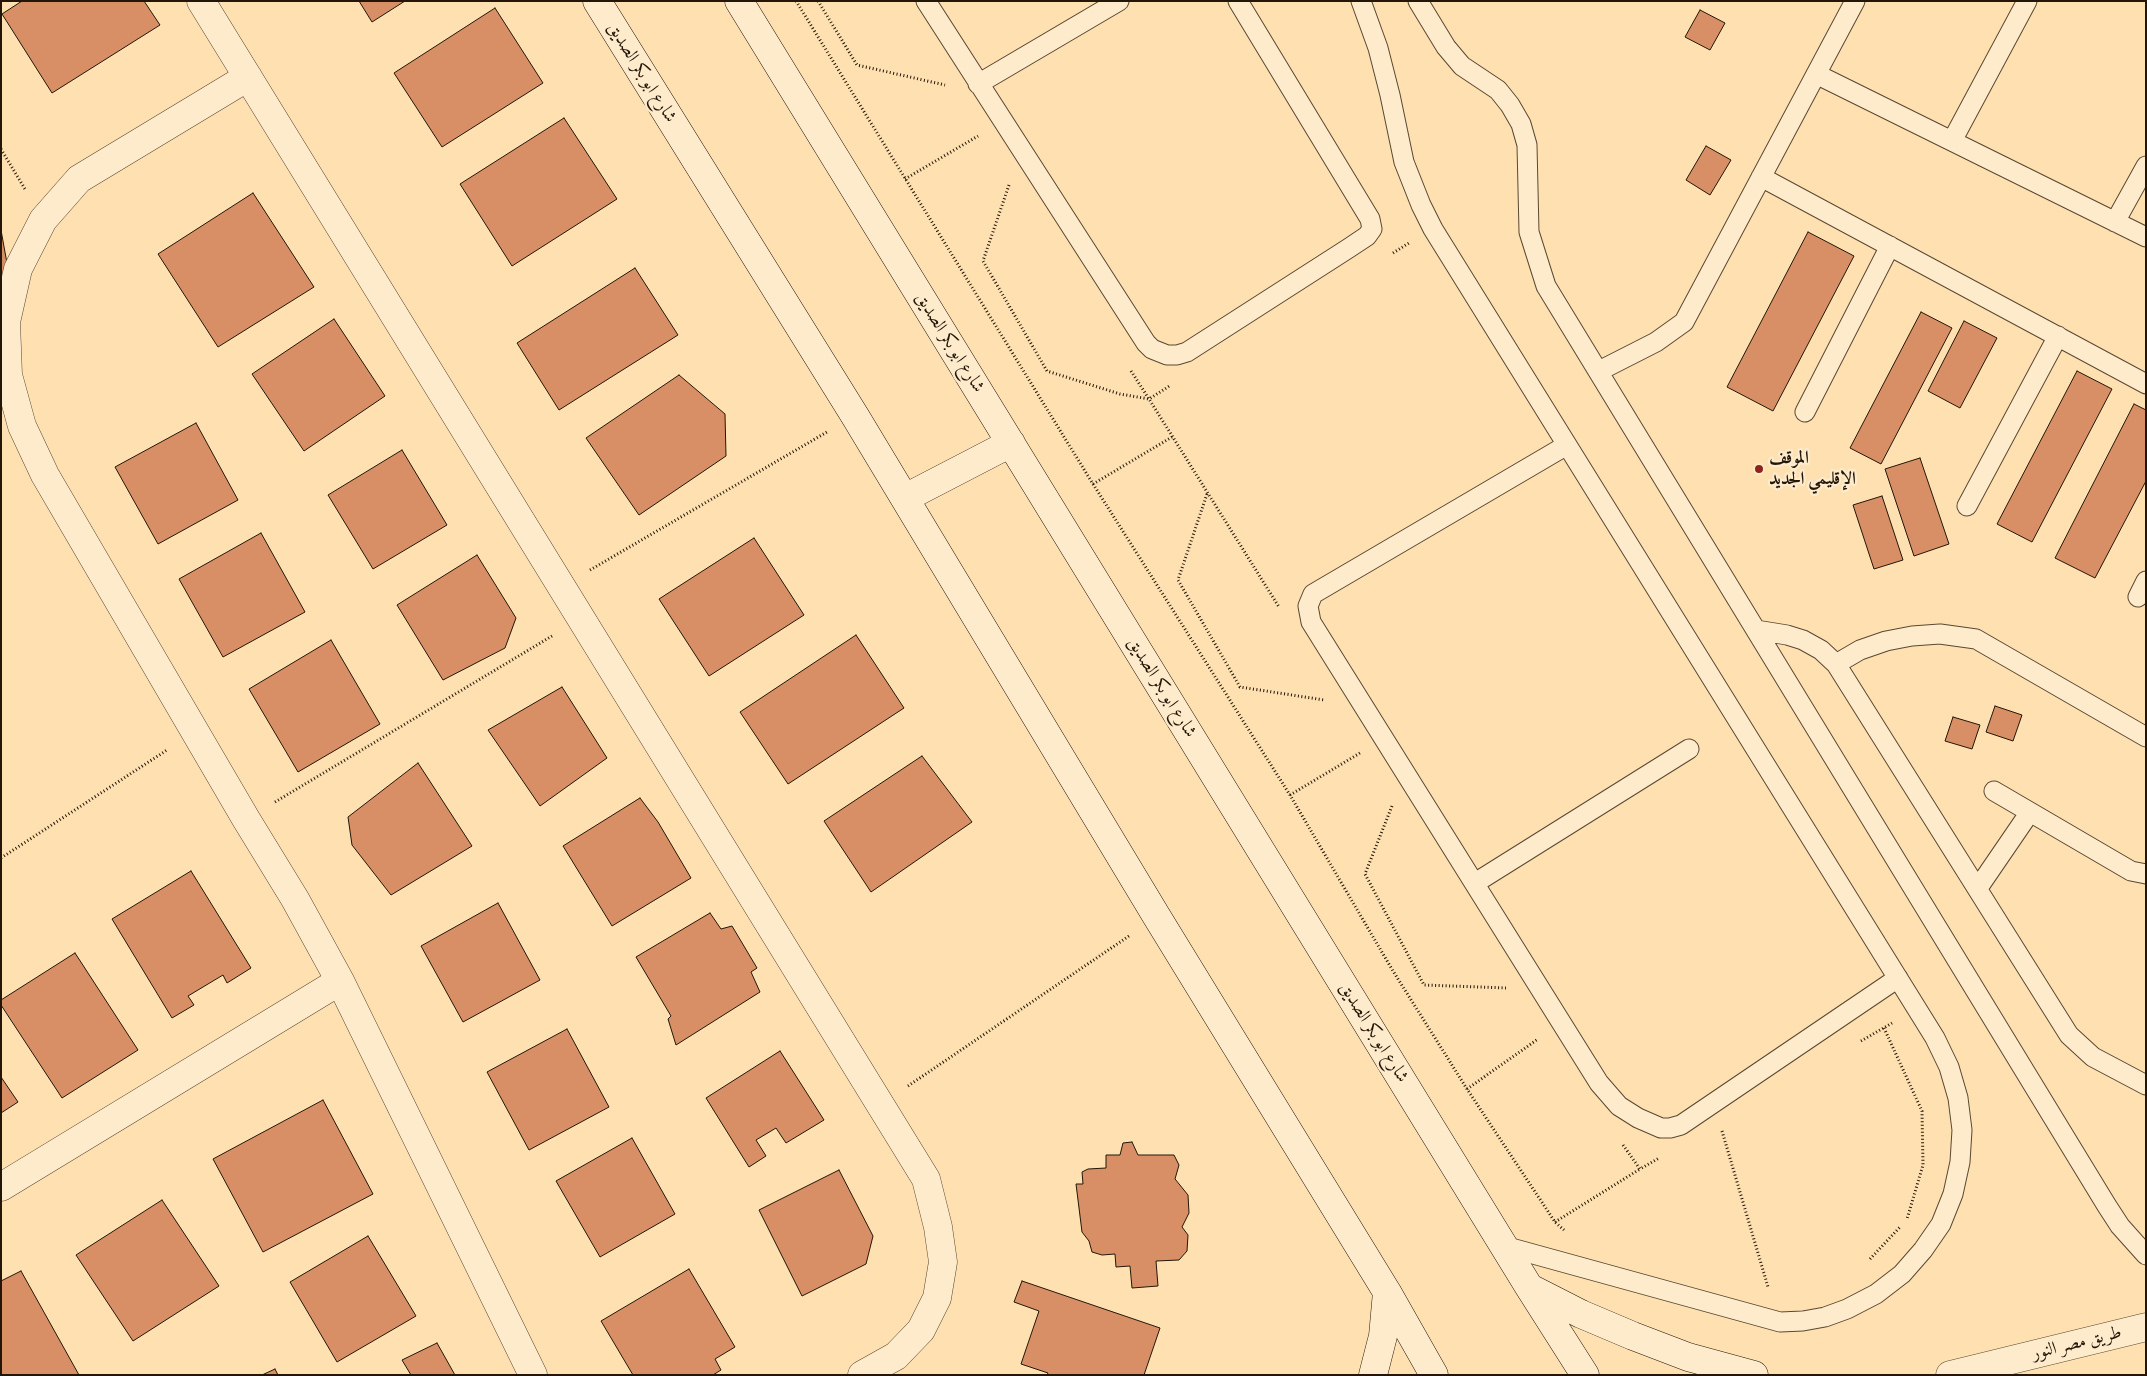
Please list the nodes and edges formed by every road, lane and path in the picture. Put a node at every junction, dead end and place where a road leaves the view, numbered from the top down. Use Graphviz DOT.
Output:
graph roads {
  1 [pos="201,1"];
  2 [pos="597,1"];
  3 [pos="739,1"];
  4 [pos="796,1"];
  5 [pos="818,1"];
  6 [pos="926,1"];
  7 [pos="1119,1"];
  8 [pos="1238,1"];
  9 [pos="1418,1"];
  10 [pos="1855,1"];
  11 [pos="2027,1"];
  12 [pos="1362,2"];
  13 [pos="1816,74"];
  14 [pos="248,77"];
  15 [pos="947,78"];
  16 [pos="978,84"];
  17 [pos="982,134"];
  18 [pos="1952,141"];
  19 [pos="1,149"];
  20 [pos="2146,166"];
  21 [pos="1762,177"];
  22 [pos="905,179"];
  23 [pos="1016,188"];
  24 [pos="43,220"];
  25 [pos="2115,222"];
  26 [pos="1433,229"];
  27 [pos="2146,237"];
  28 [pos="1890,246"];
  29 [pos="1391,254"];
  30 [pos="2058,336"];
  31 [pos="1127,365"];
  32 [pos="1599,371"];
  33 [pos="1174,384"];
  34 [pos="2146,384"];
  35 [pos="1148,399"];
  36 [pos="1805,412"];
  37 [pos="855,416"];
  38 [pos="1172,437"];
  39 [pos="1011,443"];
  40 [pos="1567,445"];
  41 [pos="1093,484"];
  42 [pos="1208,493"];
  43 [pos="905,498"];
  44 [pos="1967,506"];
  45 [pos="562,587"];
  46 [pos="581,618"];
  47 [pos="1756,630"];
  48 [pos="1836,664"];
  49 [pos="1327,700"];
  50 [pos="195,732"];
  51 [pos="2146,737"];
  52 [pos="1367,749"];
  53 [pos="1689,749"];
  54 [pos="1994,790"];
  55 [pos="1290,795"];
  56 [pos="1392,805"];
  57 [pos="2030,812"];
  58 [pos="246,819"];
  59 [pos="1,858"];
  60 [pos="2146,874"];
  61 [pos="1475,883"];
  62 [pos="1978,888"];
  63 [pos="1157,917"];
  64 [pos="1898,978"];
  65 [pos="340,981"];
  66 [pos="1510,988"];
  67 [pos="1884,1028"];
  68 [pos="1540,1037"];
  69 [pos="2146,1085"];
  70 [pos="1467,1089"];
  71 [pos="881,1105"];
  72 [pos="1720,1123"];
  73 [pos="1640,1169"];
  74 [pos="1,1188"];
  75 [pos="1555,1222"];
  76 [pos="1567,1233"];
  77 [pos="1504,1246"];
  78 [pos="2146,1255"];
  79 [pos="1869,1260"];
  80 [pos="1759,1286"];
  81 [pos="1529,1287"];
  82 [pos="1768,1287"];
  83 [pos="1777,1289"];
  84 [pos="1387,1292"];
  85 [pos="2146,1327"];
  86 [pos="533,1375"];
  87 [pos="862,1375"];
  88 [pos="1373,1375"];
  89 [pos="1434,1375"];
  90 [pos="1585,1375"];
  91 [pos="1754,1375"];
  92 [pos="1950,1375"];
  1 -- 14 [label="street"];
  2 -- 37 [label="street, شارع ابو بكر الصديق"];
  3 -- 39 [label="street, شارع ابو بكر الصديق"];
  4 -- 22 [label="path"];
  5 -- 15 [label="path"];
  6 -- 16 [label="lane"];
  7 -- 16 [label="lane"];
  8 -- 16 [label="lane"];
  9 -- 32 [label="lane"];
  10 -- 13 [label="lane"];
  11 -- 18 [label="lane"];
  12 -- 26 [label="lane"];
  13 -- 18 [label="lane"];
  13 -- 21 [label="lane"];
  14 -- 24 [label="street"];
  14 -- 45 [label="street"];
  17 -- 22 [label="path"];
  18 -- 25 [label="lane"];
  19 -- 24 [label="path"];
  20 -- 25 [label="lane"];
  21 -- 28 [label="lane"];
  21 -- 32 [label="lane"];
  22 -- 41 [label="path"];
  23 -- 35 [label="path"];
  24 -- 50 [label="street"];
  25 -- 27 [label="lane"];
  26 -- 29 [label="path"];
  26 -- 40 [label="lane"];
  28 -- 30 [label="lane"];
  28 -- 36 [label="lane"];
  30 -- 34 [label="lane"];
  30 -- 44 [label="lane"];
  31 -- 35 [label="path"];
  32 -- 47 [label="lane"];
  33 -- 35 [label="path"];
  37 -- 43 [label="street, شارع ابو بكر الصديق"];
  37 -- 45 [label="path"];
  38 -- 41 [label="path"];
  39 -- 43 [label="street"];
  39 -- 77 [label="street, شارع ابو بكر الصديق"];
  40 -- 61 [label="lane"];
  40 -- 64 [label="lane"];
  41 -- 55 [label="path"];
  42 -- 49 [label="path"];
  43 -- 63 [label="street, شارع ابو بكر الصديق"];
  45 -- 46 [label="street"];
  46 -- 58 [label="path"];
  46 -- 71 [label="street"];
  47 -- 48 [label="lane"];
  47 -- 78 [label="lane"];
  48 -- 51 [label="lane"];
  48 -- 62 [label="lane"];
  50 -- 58 [label="street"];
  50 -- 59 [label="path"];
  52 -- 55 [label="path"];
  53 -- 61 [label="lane"];
  54 -- 57 [label="lane"];
  55 -- 70 [label="path"];
  56 -- 66 [label="path"];
  57 -- 60 [label="lane"];
  57 -- 62 [label="lane"];
  58 -- 65 [label="street"];
  61 -- 64 [label="lane"];
  62 -- 69 [label="lane"];
  63 -- 71 [label="path"];
  63 -- 84 [label="street, شارع ابو بكر الصديق"];
  64 -- 77 [label="lane"];
  65 -- 74 [label="street"];
  65 -- 86 [label="street"];
  67 -- 79 [label="path"];
  68 -- 70 [label="path"];
  70 -- 75 [label="path"];
  71 -- 87 [label="street"];
  72 -- 82 [label="path"];
  73 -- 75 [label="path"];
  75 -- 76 [label="path"];
  77 -- 81 [label="street, شارع ابو بكر الصديق"];
  80 -- 82 [label="path"];
  81 -- 90 [label="street, شارع ابو بكر الصديق"];
  81 -- 91 [label="street"];
  82 -- 83 [label="path"];
  84 -- 88 [label="street"];
  84 -- 89 [label="street, شارع ابو بكر الصديق"];
  85 -- 92 [label="street, طريق مصر النور"];
}
